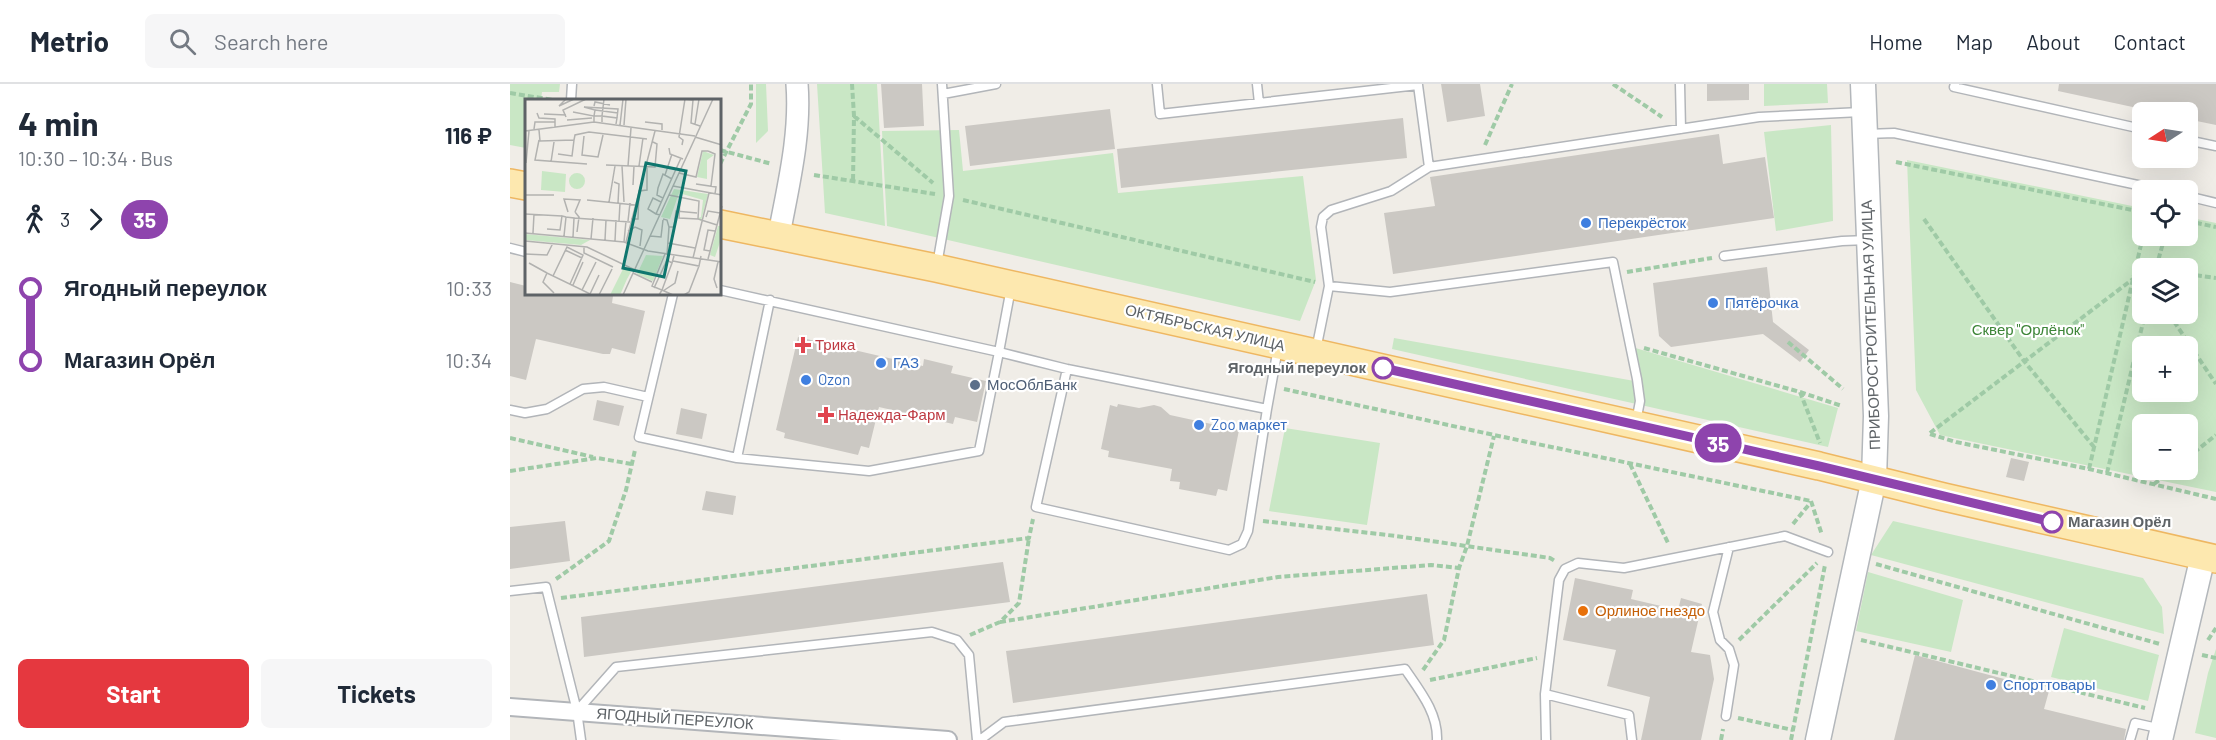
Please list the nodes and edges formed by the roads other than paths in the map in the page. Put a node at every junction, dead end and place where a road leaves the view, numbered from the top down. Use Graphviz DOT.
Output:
graph roads {
  1 [pos="572,84"];
  2 [pos="797,84"];
  3 [pos="942,84"];
  4 [pos="996,84"];
  5 [pos="1157,84"];
  6 [pos="1257,84"];
  7 [pos="1680,84"];
  8 [pos="1863,84"];
  9 [pos="1955,84"];
  10 [pos="943,94"];
  11 [pos="571,99"];
  12 [pos="1259,103"];
  13 [pos="1865,123"];
  14 [pos="2132,127"];
  15 [pos="1681,129"];
  16 [pos="2198,142"];
  17 [pos="2216,146"];
  18 [pos="1429,167"];
  19 [pos="510,183"];
  20 [pos="2132,184"];
  21 [pos="525,186"];
  22 [pos="2198,198"];
  23 [pos="2216,202"];
  24 [pos="722,224"];
  25 [pos="778,235"];
  26 [pos="1869,240"];
  27 [pos="510,248"];
  28 [pos="525,252"];
  29 [pos="1724,256"];
  30 [pos="936,268"];
  31 [pos="1012,285"];
  32 [pos="1329,286"];
  33 [pos="722,290"];
  34 [pos="673,296"];
  35 [pos="770,300"];
  36 [pos="1279,345"];
  37 [pos="999,352"];
  38 [pos="1315,353"];
  39 [pos="1067,369"];
  40 [pos="648,397"];
  41 [pos="1268,409"];
  42 [pos="510,410"];
  43 [pos="1635,425"];
  44 [pos="737,458"];
  45 [pos="1874,479"];
  46 [pos="1729,547"];
  47 [pos="1828,552"];
  48 [pos="2209,558"];
  49 [pos="510,591"];
  50 [pos="1545,694"];
  51 [pos="510,707"];
  52 [pos="577,711"];
  53 [pos="1726,716"];
  54 [pos="2161,735"];
  55 [pos="581,740"];
  56 [pos="948,740"];
  57 [pos="978,740"];
  58 [pos="1437,740"];
  59 [pos="1546,740"];
  60 [pos="1632,740"];
  61 [pos="1818,740"];
  62 [pos="2130,740"];
  1 -- 11 [label="lane"];
  2 -- 25 [label="street"];
  3 -- 10 [label="lane"];
  4 -- 10 [label="lane"];
  5 -- 12 [label="lane"];
  6 -- 12 [label="lane"];
  7 -- 15 [label="lane"];
  8 -- 13 [label="main road, ПРИБОРОСТРОИТЕЛЬНАЯ УЛИЦА"];
  9 -- 14 [label="lane"];
  10 -- 30 [label="lane"];
  12 -- 18 [label="lane"];
  13 -- 15 [label="lane"];
  13 -- 20 [label="lane"];
  13 -- 26 [label="main road, ПРИБОРОСТРОИТЕЛЬНАЯ УЛИЦА"];
  15 -- 18 [label="lane"];
  16 -- 17 [label="lane"];
  18 -- 32 [label="lane"];
  19 -- 21 [label="main road"];
  22 -- 23 [label="lane"];
  24 -- 25 [label="main road, ОКТЯБРЬСКАЯ УЛИЦА"];
  25 -- 30 [label="main road, ОКТЯБРЬСКАЯ УЛИЦА"];
  26 -- 29 [label="lane"];
  26 -- 45 [label="main road, ПРИБОРОСТРОИТЕЛЬНАЯ УЛИЦА"];
  27 -- 28 [label="lane"];
  30 -- 31 [label="main road, ОКТЯБРЬСКАЯ УЛИЦА"];
  31 -- 36 [label="main road, ОКТЯБРЬСКАЯ УЛИЦА"];
  31 -- 37 [label="lane"];
  32 -- 38 [label="lane"];
  32 -- 43 [label="lane"];
  33 -- 35 [label="lane"];
  34 -- 40 [label="lane"];
  35 -- 37 [label="lane"];
  35 -- 44 [label="lane"];
  36 -- 38 [label="main road, ОКТЯБРЬСКАЯ УЛИЦА"];
  36 -- 41 [label="lane"];
  37 -- 39 [label="lane"];
  37 -- 44 [label="lane"];
  38 -- 43 [label="main road, ОКТЯБРЬСКАЯ УЛИЦА"];
  39 -- 41 [label="lane"];
  39 -- 41 [label="lane"];
  40 -- 42 [label="lane"];
  40 -- 44 [label="lane"];
  43 -- 45 [label="main road, ОКТЯБРЬСКАЯ УЛИЦА"];
  45 -- 48 [label="main road, ОКТЯБРЬСКАЯ УЛИЦА"];
  45 -- 61 [label="main road, ПРИБОРОСТРОИТЕЛЬНАЯ УЛИЦА"];
  46 -- 47 [label="lane"];
  46 -- 50 [label="lane"];
  46 -- 53 [label="lane"];
  48 -- 54 [label="main road"];
  49 -- 52 [label="lane"];
  50 -- 59 [label="lane"];
  50 -- 60 [label="lane"];
  51 -- 52 [label="street, ЯГОДНЫЙ ПЕРЕУЛОК"];
  52 -- 55 [label="lane"];
  52 -- 56 [label="street, ЯГОДНЫЙ ПЕРЕУЛОК"];
  52 -- 57 [label="lane"];
  54 -- 62 [label="lane"];
  57 -- 58 [label="lane"];
}
